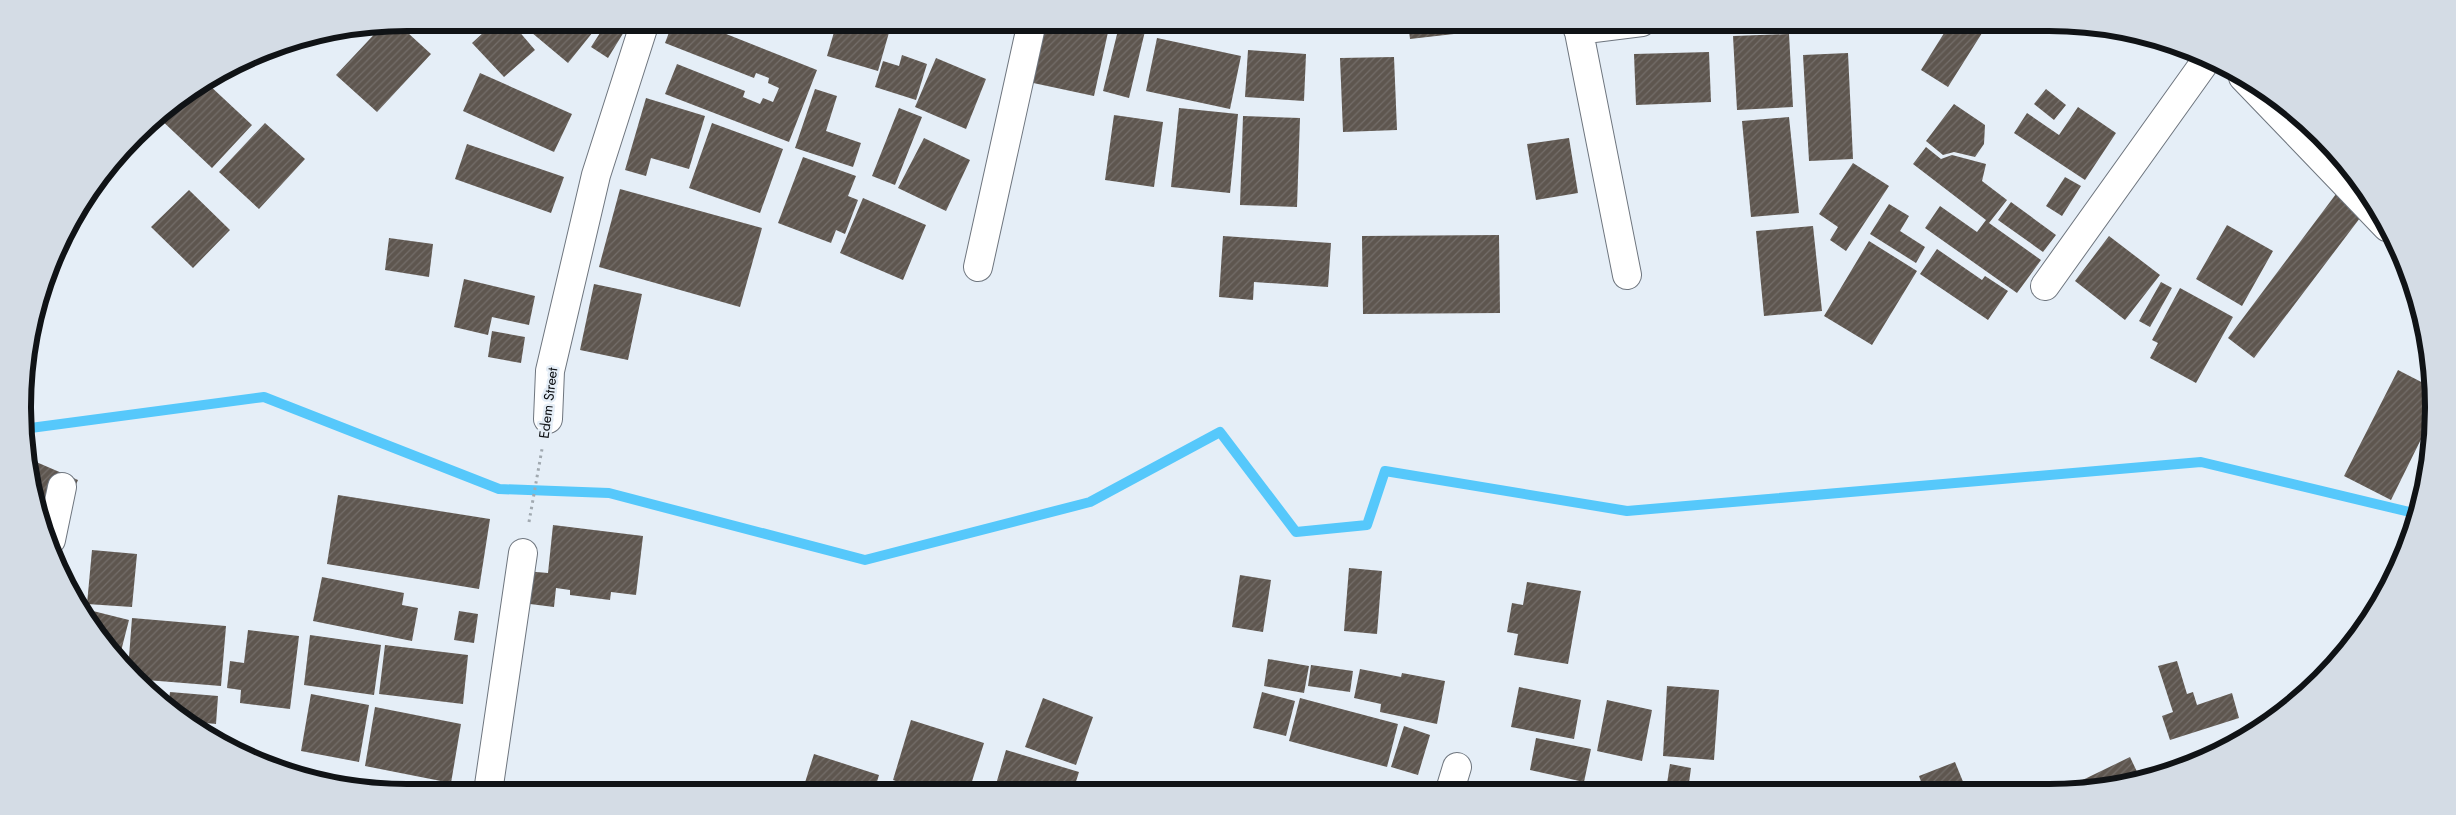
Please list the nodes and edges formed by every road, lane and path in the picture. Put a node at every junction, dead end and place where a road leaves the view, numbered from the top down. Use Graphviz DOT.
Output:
graph roads {
  1 [pos="642,31"];
  2 [pos="1030,31"];
  3 [pos="1579,31"];
  4 [pos="2203,65"];
  5 [pos="2265,100"];
  6 [pos="2364,203"];
  7 [pos="978,267"];
  8 [pos="1627,275"];
  9 [pos="2045,286"];
  10 [pos="548,419"];
  11 [pos="62,487"];
  12 [pos="53,532"];
  13 [pos="523,553"];
  14 [pos="489,784"];
  1 -- 10 [label="street, Edem Street"];
  2 -- 7 [label="street"];
  3 -- 8 [label="street"];
  4 -- 9 [label="street"];
  5 -- 6 [label="street"];
  10 -- 13 [label="path, Edem Street"];
  11 -- 12 [label="street"];
  13 -- 14 [label="street"];
}
